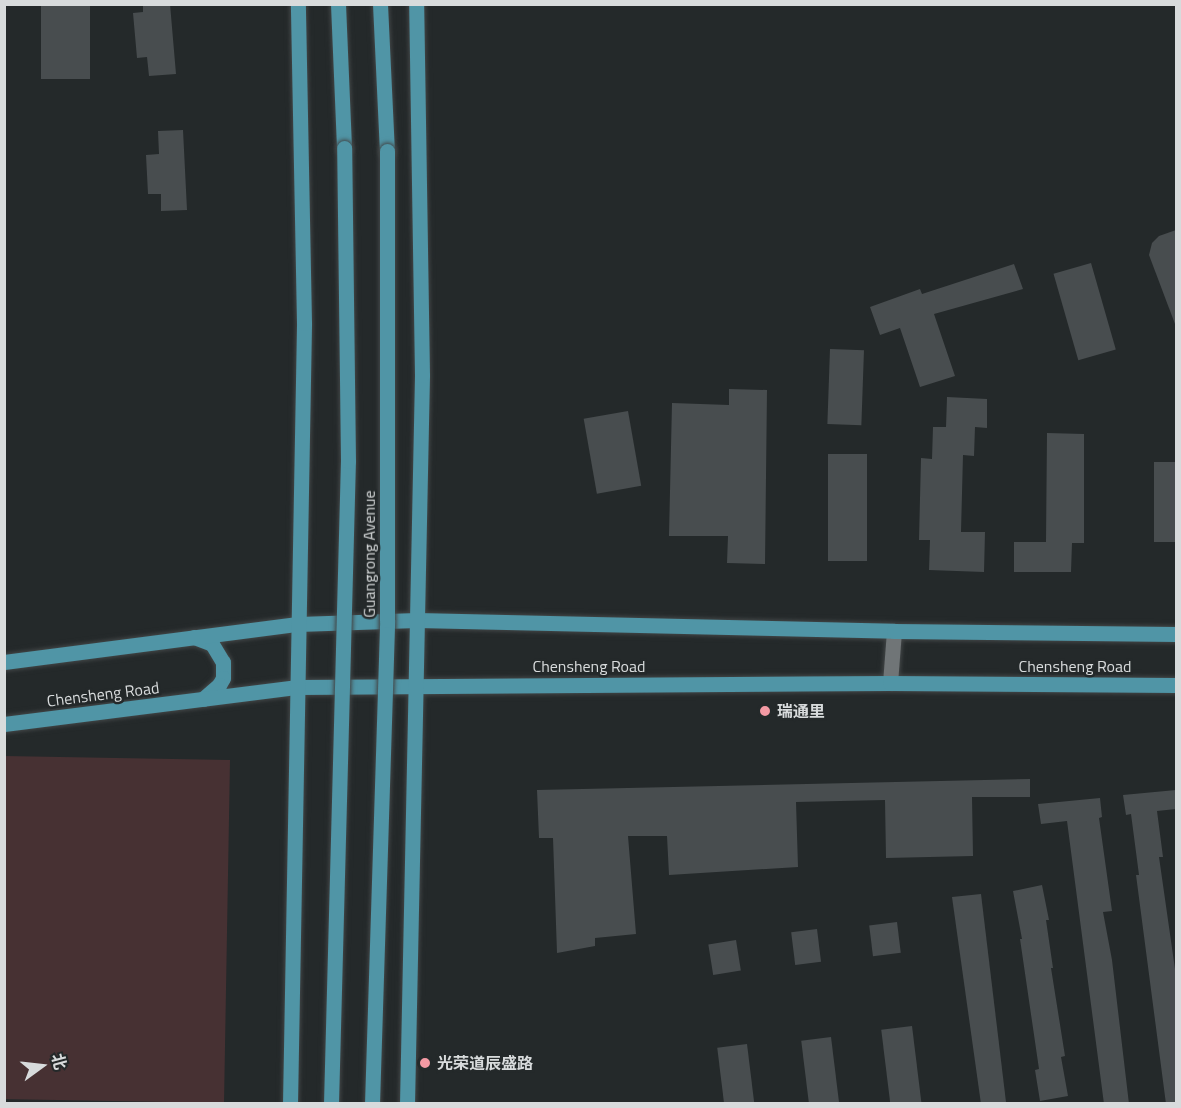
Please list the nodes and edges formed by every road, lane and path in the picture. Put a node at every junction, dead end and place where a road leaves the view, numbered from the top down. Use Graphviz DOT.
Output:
graph roads {
  1 [pos="298,4"];
  2 [pos="338,4"];
  3 [pos="380,4"];
  4 [pos="416,4"];
  5 [pos="417,620"];
  6 [pos="298,624"];
  7 [pos="894,631"];
  8 [pos="1176,633"];
  9 [pos="194,637"];
  10 [pos="4,662"];
  11 [pos="890,683"];
  12 [pos="416,684"];
  13 [pos="1176,685"];
  14 [pos="298,687"];
  15 [pos="203,699"];
  16 [pos="4,724"];
  17 [pos="290,1104"];
  18 [pos="331,1104"];
  19 [pos="372,1104"];
  20 [pos="407,1104"];
  1 -- 6 [label="main road"];
  2 -- 18 [label="main road, Guangrong Avenue, bridge"];
  3 -- 19 [label="main road, Guangrong Avenue, bridge"];
  4 -- 5 [label="main road"];
  5 -- 6 [label="main road, Chensheng Road"];
  5 -- 7 [label="main road, Chensheng Road"];
  5 -- 12 [label="main road"];
  6 -- 9 [label="main road, Chensheng Road"];
  6 -- 14 [label="main road"];
  7 -- 8 [label="main road, Chensheng Road"];
  7 -- 11 [label="street"];
  9 -- 10 [label="main road"];
  9 -- 15 [label="main road"];
  11 -- 12 [label="main road, Chensheng Road"];
  11 -- 13 [label="main road, Chensheng Road"];
  12 -- 14 [label="main road, Chensheng Road"];
  12 -- 20 [label="main road"];
  14 -- 15 [label="main road, Chensheng Road"];
  14 -- 17 [label="main road"];
  15 -- 16 [label="main road, Chensheng Road"];
}
